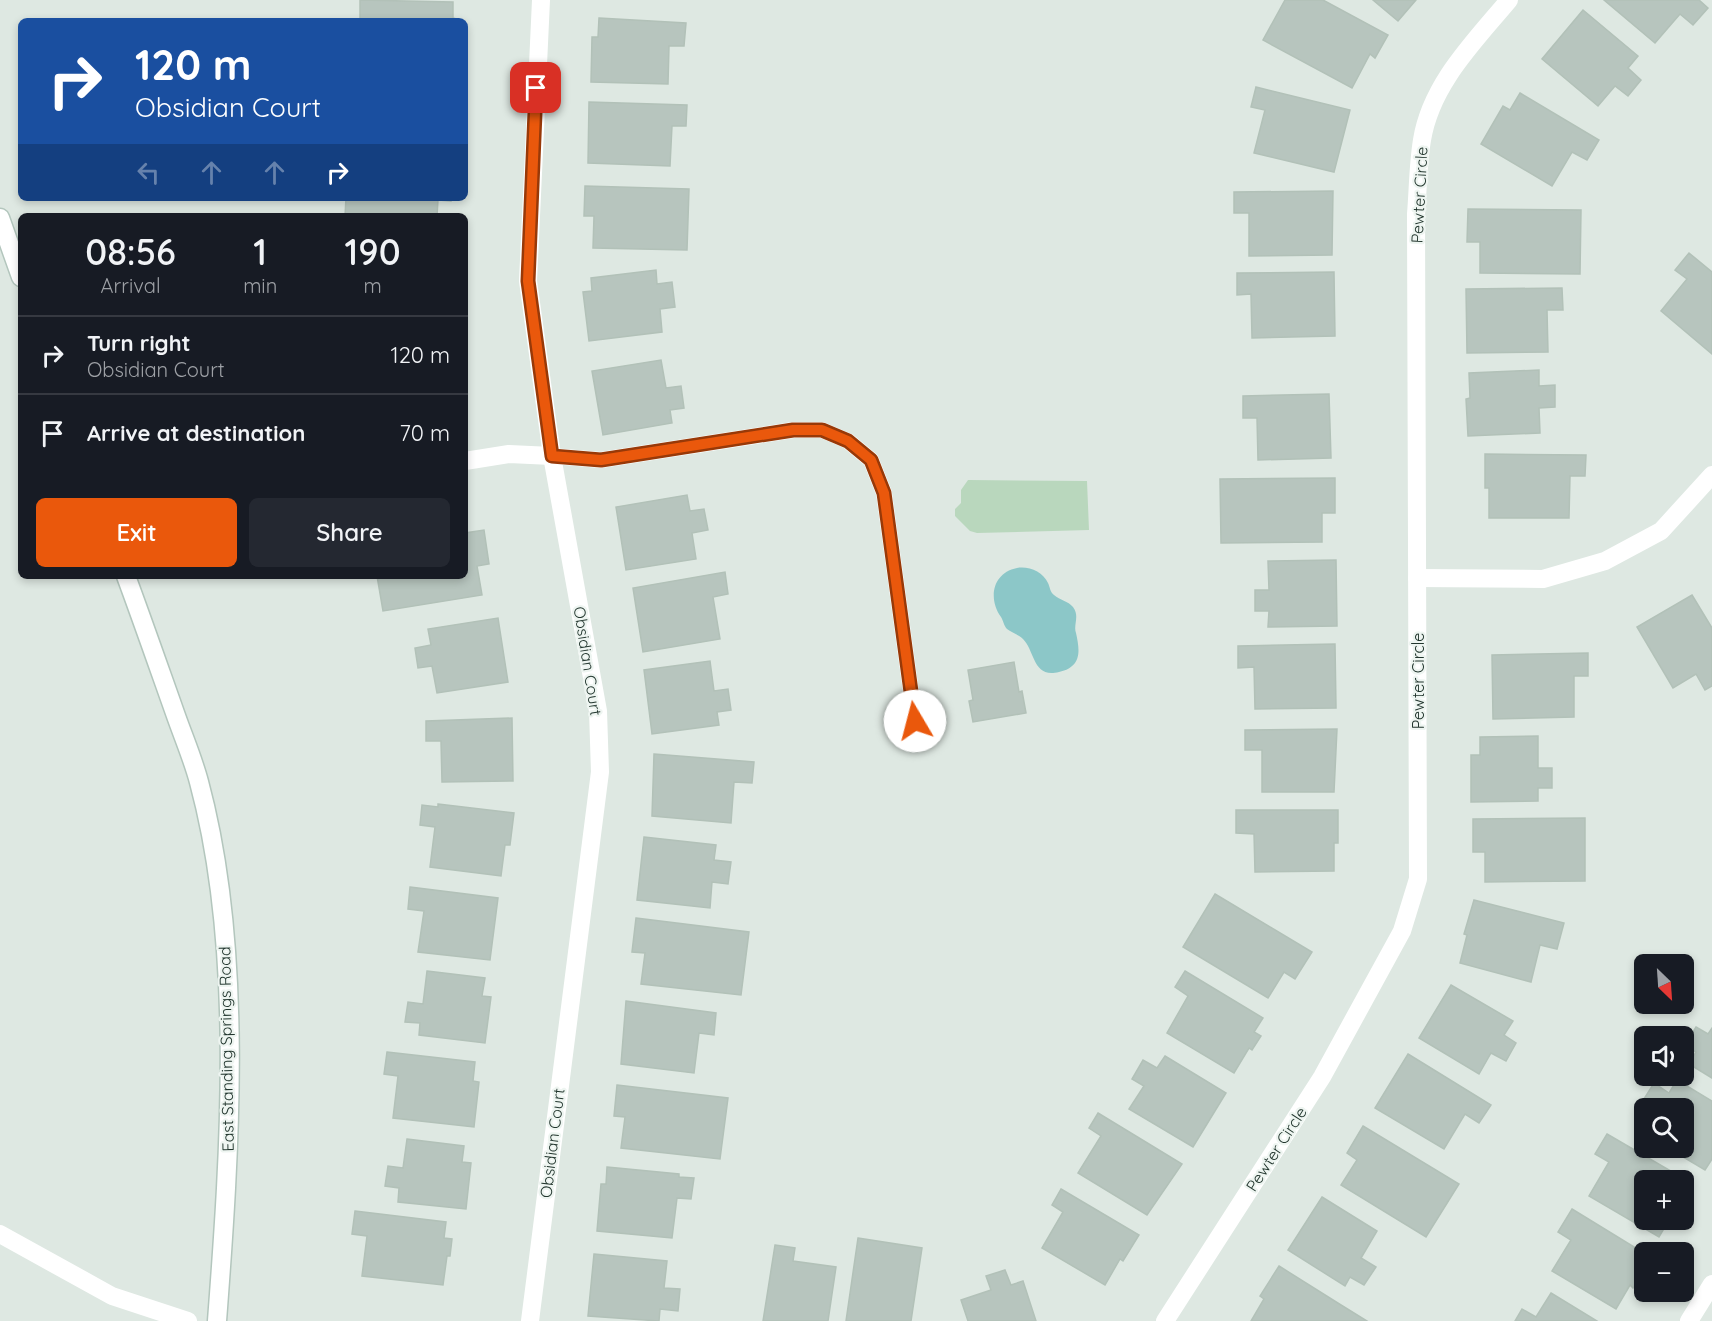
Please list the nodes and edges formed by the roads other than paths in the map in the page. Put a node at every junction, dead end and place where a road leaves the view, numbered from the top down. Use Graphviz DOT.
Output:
graph roads {
  1 [pos="541,0"];
  2 [pos="1509,0"];
  3 [pos="0,218"];
  4 [pos="18,269"];
  5 [pos="552,456"];
  6 [pos="468,461"];
  7 [pos="1712,475"];
  8 [pos="1418,578"];
  9 [pos="127,579"];
  10 [pos="915,721"];
  11 [pos="0,1234"];
  12 [pos="1712,1284"];
  13 [pos="188,1321"];
  14 [pos="217,1321"];
  15 [pos="530,1321"];
  16 [pos="1165,1321"];
  17 [pos="1689,1321"];
  1 -- 5 [label="street, Obsidian Court"];
  2 -- 8 [label="street, Pewter Circle"];
  3 -- 4 [label="street"];
  5 -- 6 [label="street"];
  5 -- 10 [label="lane"];
  5 -- 15 [label="street, Obsidian Court"];
  7 -- 8 [label="street"];
  8 -- 16 [label="street, Pewter Circle"];
  9 -- 14 [label="street, East Standing Springs Road"];
  11 -- 13 [label="street"];
  12 -- 17 [label="street"];
}
